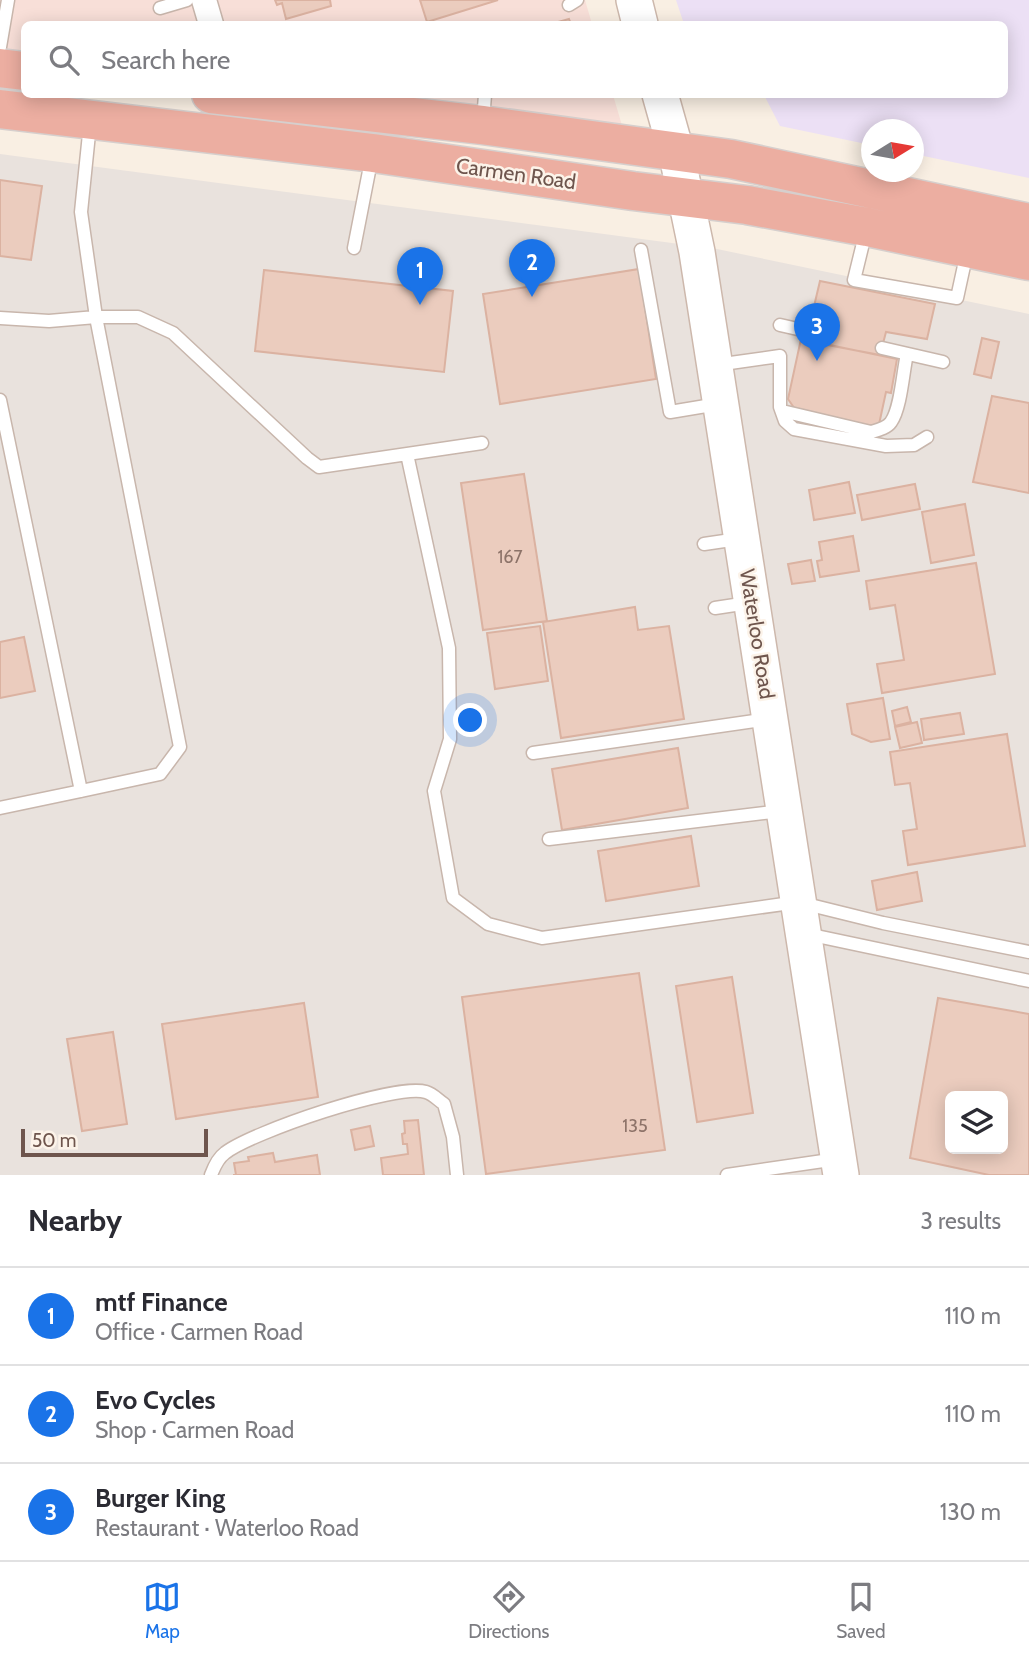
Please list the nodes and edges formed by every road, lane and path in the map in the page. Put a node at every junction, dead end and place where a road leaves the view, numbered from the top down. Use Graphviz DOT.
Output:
graph roads {
  1 [pos="8,0"];
  2 [pos="187,0"];
  3 [pos="204,0"];
  4 [pos="634,0"];
  5 [pos="160,8"];
  6 [pos="210,21"];
  7 [pos="639,21"];
  8 [pos="0,47"];
  9 [pos="0,68"];
  10 [pos="21,71"];
  11 [pos="274,98"];
  12 [pos="661,98"];
  13 [pos="0,108"];
  14 [pos="483,111"];
  15 [pos="90,120"];
  16 [pos="676,151"];
  17 [pos="373,152"];
  18 [pos="686,197"];
  19 [pos="1029,223"];
  20 [pos="867,227"];
  21 [pos="354,248"];
  22 [pos="968,248"];
  23 [pos="641,250"];
  24 [pos="1029,261"];
  25 [pos="96,317"];
  26 [pos="0,318"];
  27 [pos="780,325"];
  28 [pos="824,335"];
  29 [pos="882,348"];
  30 [pos="907,354"];
  31 [pos="943,362"];
  32 [pos="715,365"];
  33 [pos="0,400"];
  34 [pos="722,403"];
  35 [pos="782,411"];
  36 [pos="927,438"];
  37 [pos="482,443"];
  38 [pos="407,454"];
  39 [pos="742,538"];
  40 [pos="704,544"];
  41 [pos="752,603"];
  42 [pos="715,608"];
  43 [pos="770,718"];
  44 [pos="533,753"];
  45 [pos="81,791"];
  46 [pos="0,808"];
  47 [pos="784,811"];
  48 [pos="549,839"];
  49 [pos="800,917"];
  50 [pos="1029,952"];
  51 [pos="1029,981"];
  52 [pos="839,1167"];
  53 [pos="211,1175"];
  54 [pos="457,1175"];
  55 [pos="727,1175"];
  1 -- 8 [label="lane"];
  2 -- 5 [label="lane"];
  3 -- 6 [label="street"];
  4 -- 7 [label="street"];
  9 -- 10 [label="highway"];
  11 -- 14 [label="highway, Carmen Road"];
  12 -- 16 [label="street, Waterloo Road"];
  13 -- 15 [label="highway, Carmen Road"];
  14 -- 16 [label="highway, Carmen Road"];
  15 -- 17 [label="highway, Carmen Road"];
  15 -- 25 [label="lane"];
  16 -- 18 [label="street, Waterloo Road"];
  16 -- 19 [label="highway, Carmen Road"];
  17 -- 18 [label="highway, Carmen Road"];
  17 -- 21 [label="lane"];
  18 -- 20 [label="highway, Carmen Road"];
  18 -- 32 [label="street, Waterloo Road"];
  20 -- 22 [label="highway, Carmen Road"];
  20 -- 22 [label="lane"];
  22 -- 24 [label="highway, Carmen Road"];
  23 -- 34 [label="lane"];
  25 -- 26 [label="lane"];
  25 -- 38 [label="lane"];
  25 -- 45 [label="lane"];
  27 -- 28 [label="lane"];
  29 -- 30 [label="lane"];
  30 -- 31 [label="lane"];
  30 -- 35 [label="lane"];
  32 -- 34 [label="street, Waterloo Road"];
  32 -- 35 [label="lane"];
  33 -- 45 [label="lane"];
  34 -- 39 [label="street, Waterloo Road"];
  35 -- 36 [label="lane"];
  37 -- 38 [label="lane"];
  38 -- 49 [label="lane"];
  39 -- 40 [label="lane"];
  39 -- 41 [label="street, Waterloo Road"];
  41 -- 42 [label="lane"];
  41 -- 43 [label="street, Waterloo Road"];
  43 -- 44 [label="lane"];
  43 -- 47 [label="street, Waterloo Road"];
  45 -- 46 [label="lane"];
  47 -- 48 [label="lane"];
  47 -- 49 [label="street, Waterloo Road"];
  49 -- 50 [label="lane"];
  49 -- 51 [label="lane"];
  49 -- 52 [label="street, Waterloo Road"];
  52 -- 55 [label="lane"];
  53 -- 54 [label="lane"];
}
